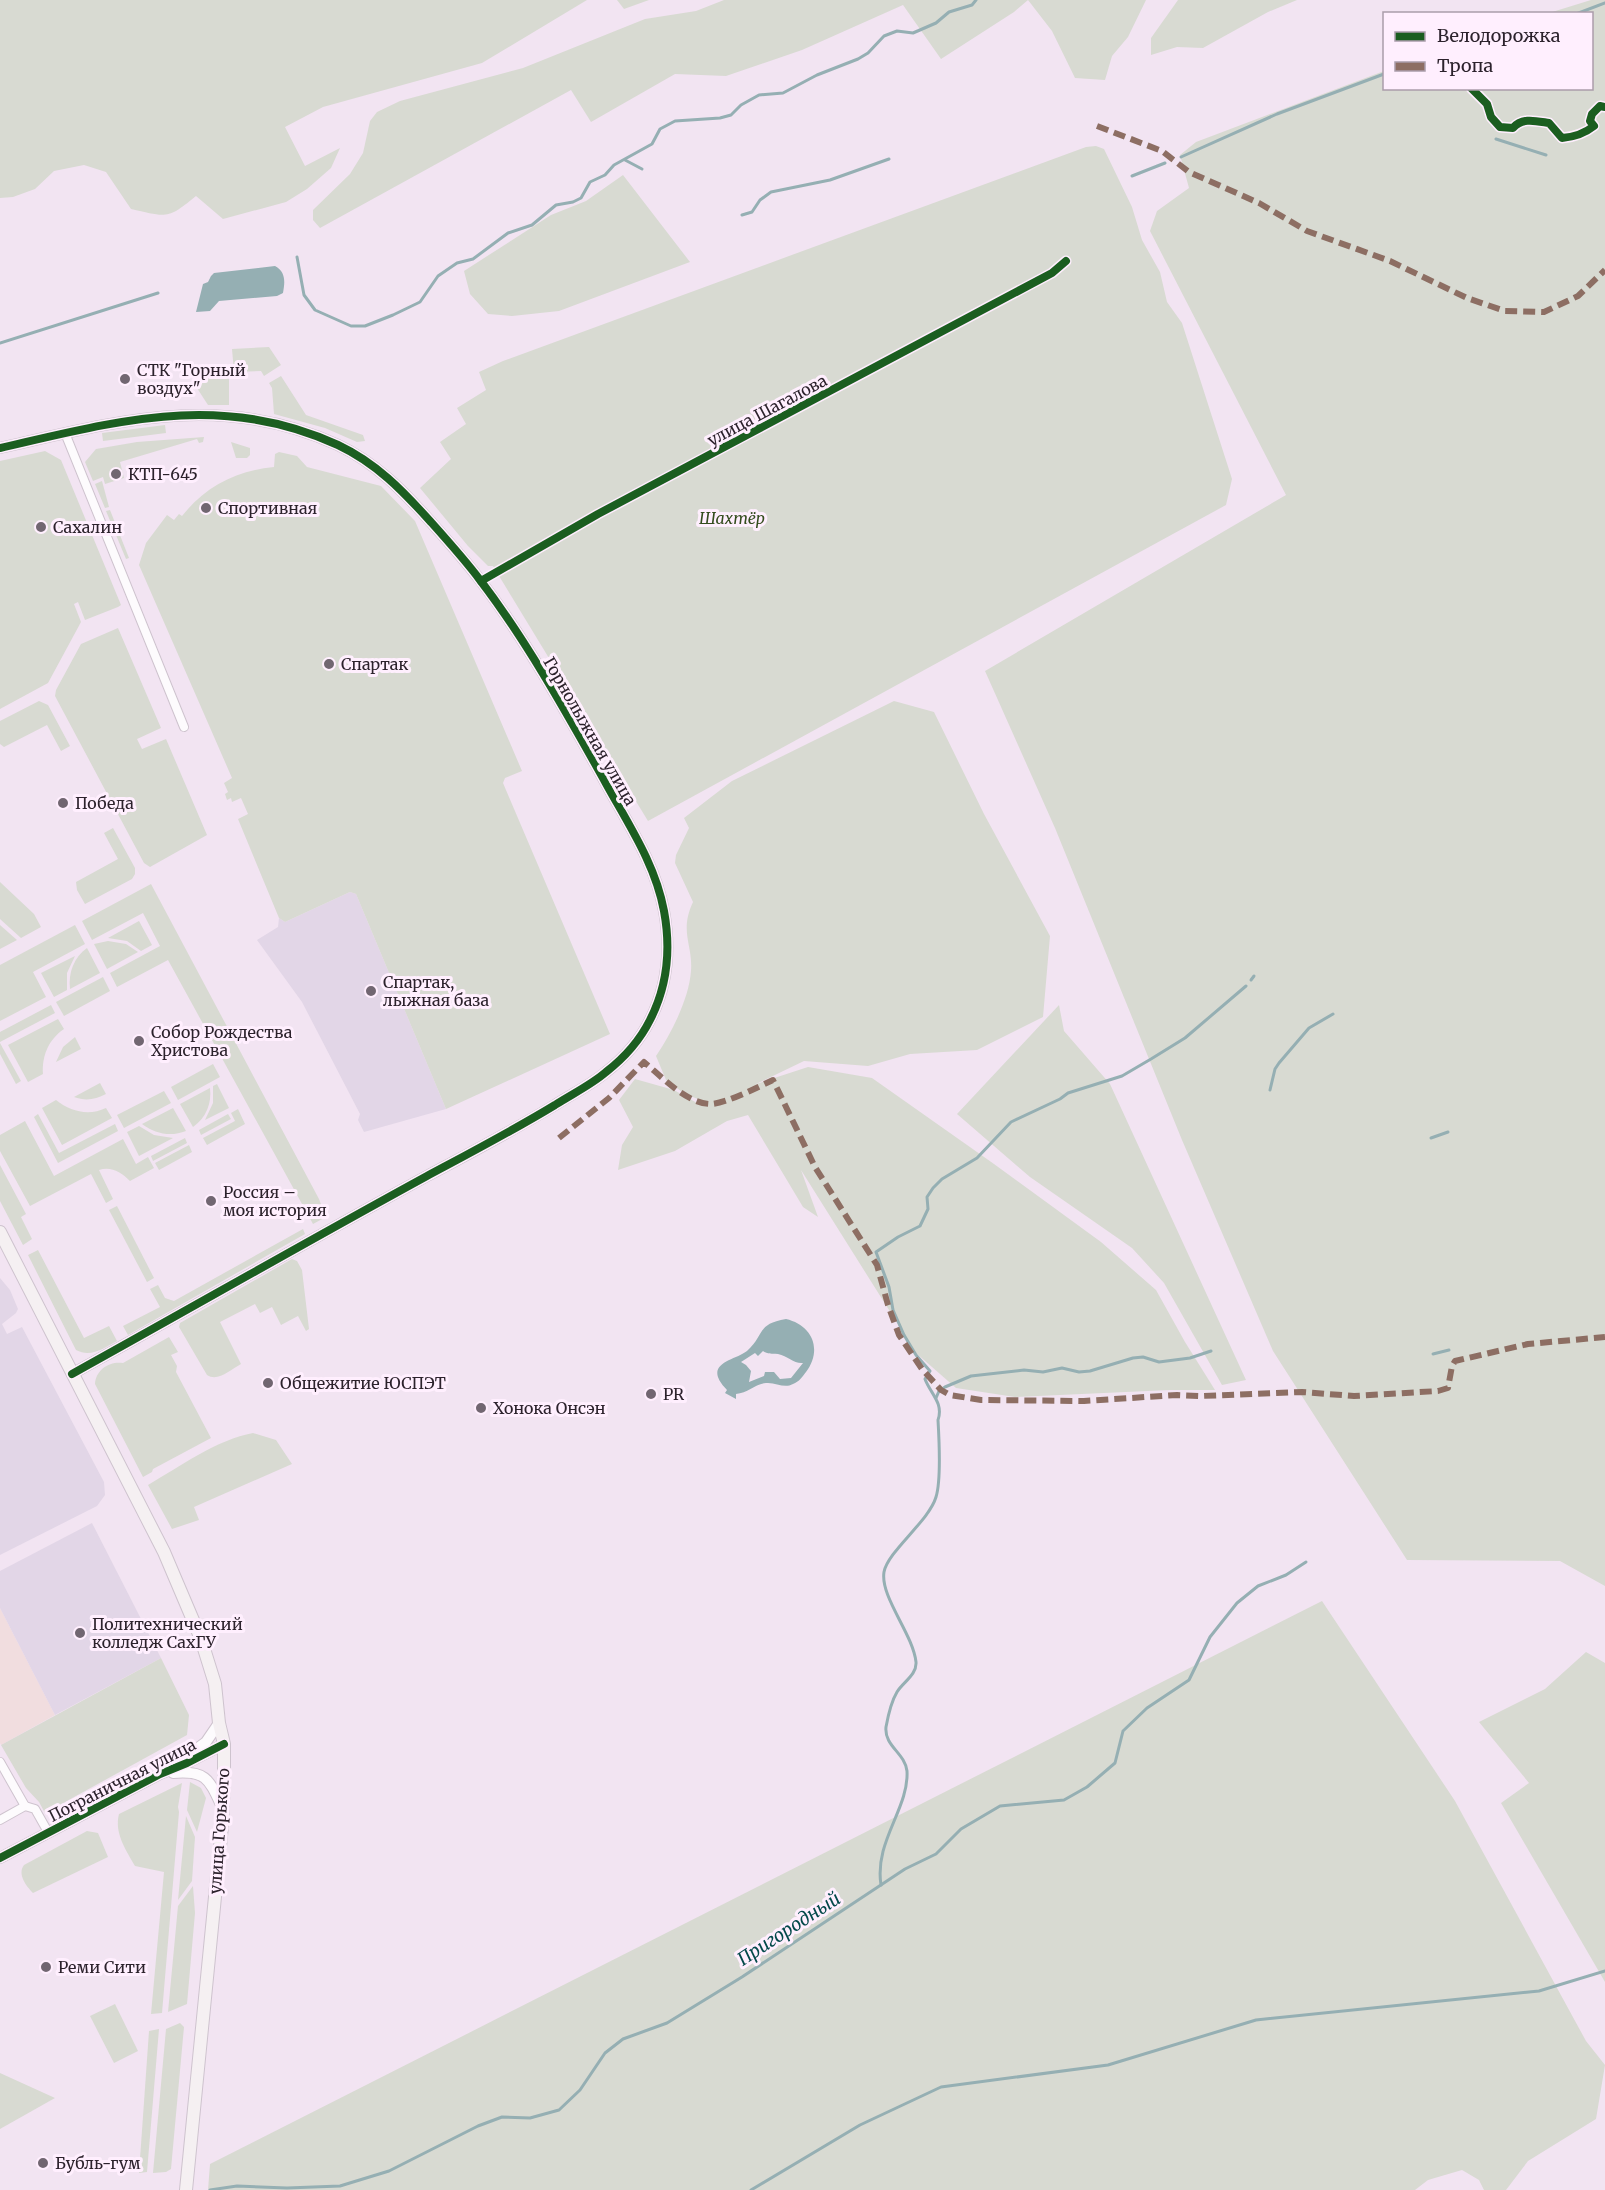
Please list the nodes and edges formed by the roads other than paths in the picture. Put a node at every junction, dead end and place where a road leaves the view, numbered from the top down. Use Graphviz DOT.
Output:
graph roads {
  1 [pos="1066,261"];
  2 [pos="65,433"];
  3 [pos="0,448"];
  4 [pos="481,580"];
  5 [pos="184,727"];
  6 [pos="0,1232"];
  7 [pos="72,1374"];
  8 [pos="219,1723"];
  9 [pos="224,1744"];
  10 [pos="0,1762"];
  11 [pos="160,1774"];
  12 [pos="25,1806"];
  13 [pos="222,1807"];
  14 [pos="0,1820"];
  15 [pos="48,1832"];
  16 [pos="0,1858"];
  17 [pos="186,2190"];
  1 -- 4 [label="street, улица Шагалова"];
  2 -- 3 [label="street, Горнолыжная улица"];
  2 -- 4 [label="street, Горнолыжная улица"];
  2 -- 5 [label="street"];
  4 -- 7 [label="street, Горнолыжная улица"];
  6 -- 7 [label="main road, улица Горького"];
  7 -- 8 [label="main road, улица Горького"];
  8 -- 9 [label="main road, улица Горького"];
  8 -- 11 [label="street, Пограничная улица"];
  9 -- 11 [label="street, Пограничная улица"];
  9 -- 13 [label="main road, улица Горького"];
  10 -- 12 [label="street"];
  11 -- 13 [label="street"];
  11 -- 15 [label="street, Пограничная улица"];
  12 -- 14 [label="street"];
  12 -- 15 [label="street"];
  13 -- 17 [label="main road, улица Горького"];
  15 -- 16 [label="street, Пограничная улица"];
}
